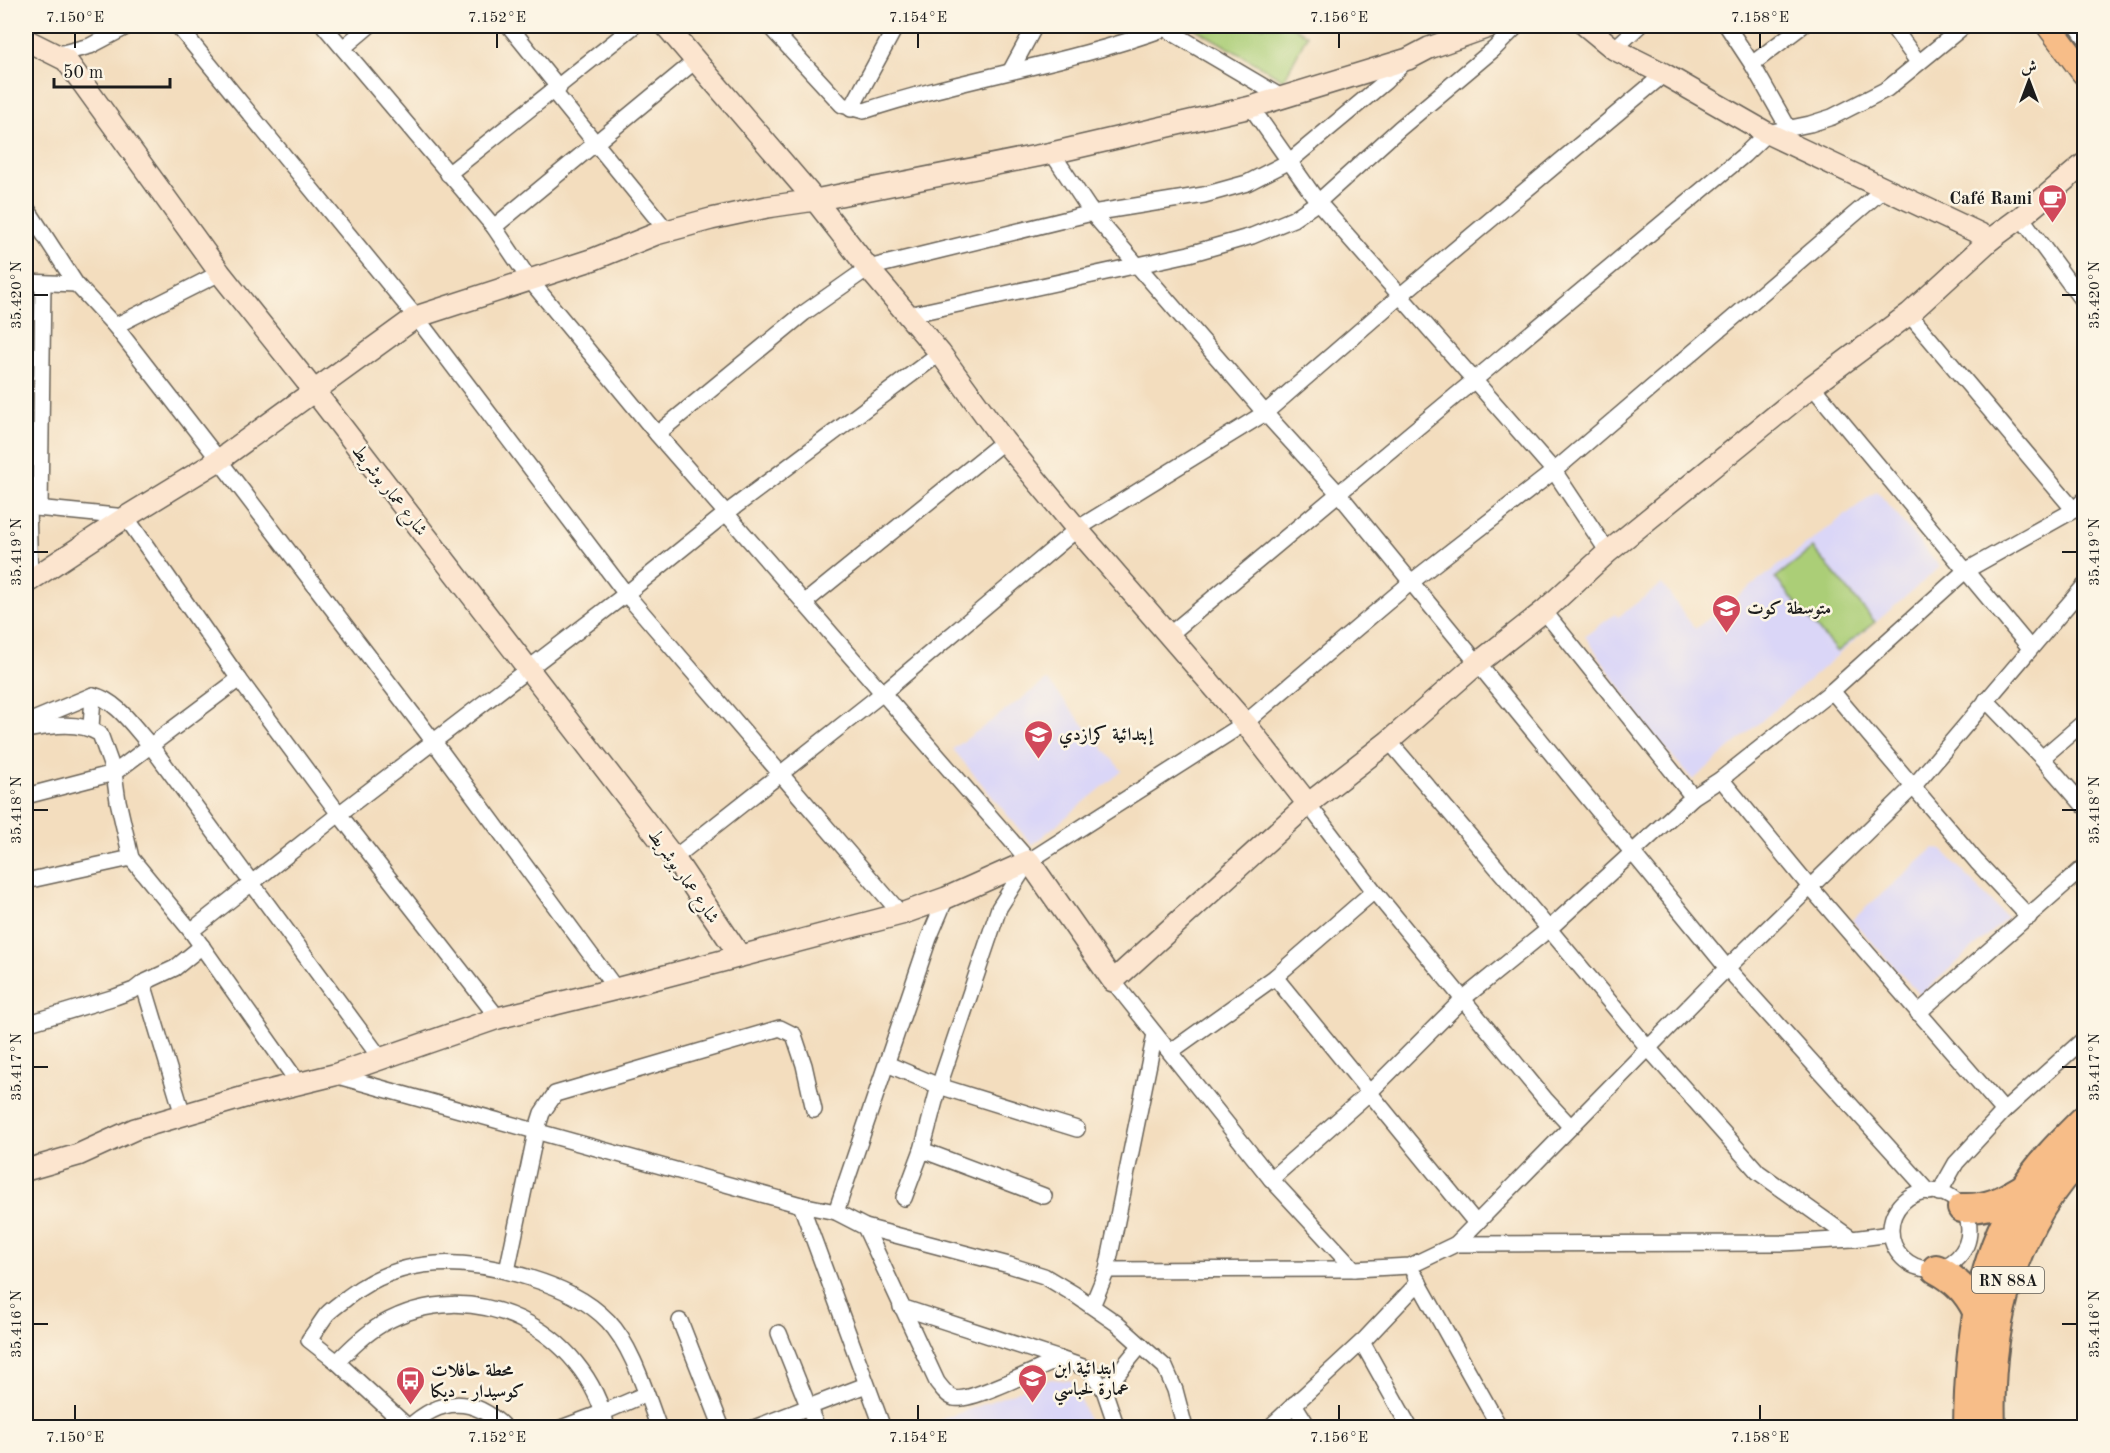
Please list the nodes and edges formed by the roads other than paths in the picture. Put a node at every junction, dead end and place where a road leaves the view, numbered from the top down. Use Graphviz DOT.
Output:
graph roads {
  1 [pos="128,26"];
  2 [pos="178,26"];
  3 [pos="324,26"];
  4 [pos="369,26"];
  5 [pos="509,26"];
  6 [pos="634,26"];
  7 [pos="666,26"];
  8 [pos="769,26"];
  9 [pos="896,26"];
  10 [pos="1035,26"];
  11 [pos="1165,26"];
  12 [pos="1491,26"];
  13 [pos="1517,26"];
  14 [pos="1586,26"];
  15 [pos="1639,26"];
  16 [pos="1727,26"];
  17 [pos="1802,26"];
  18 [pos="1892,26"];
  19 [pos="1964,26"];
  20 [pos="2049,26"];
  21 [pos="2077,26"];
  22 [pos="2085,36"];
  23 [pos="26,40"];
  24 [pos="343,48"];
  25 [pos="1614,49"];
  26 [pos="55,54"];
  27 [pos="1408,59"];
  28 [pos="695,61"];
  29 [pos="1918,63"];
  30 [pos="1752,64"];
  31 [pos="2084,69"];
  32 [pos="1011,70"];
  33 [pos="1664,74"];
  34 [pos="556,90"];
  35 [pos="1283,98"];
  36 [pos="1251,107"];
  37 [pos="851,109"];
  38 [pos="1789,129"];
  39 [pos="1767,133"];
  40 [pos="595,144"];
  41 [pos="1052,153"];
  42 [pos="1290,161"];
  43 [pos="2085,164"];
  44 [pos="448,174"];
  45 [pos="1885,188"];
  46 [pos="815,200"];
  47 [pos="1318,202"];
  48 [pos="26,207"];
  49 [pos="1092,213"];
  50 [pos="2021,217"];
  51 [pos="494,227"];
  52 [pos="668,231"];
  53 [pos="1991,239"];
  54 [pos="1137,264"];
  55 [pos="868,268"];
  56 [pos="220,273"];
  57 [pos="529,279"];
  58 [pos="26,282"];
  59 [pos="43,283"];
  60 [pos="76,284"];
  61 [pos="1401,295"];
  62 [pos="2085,303"];
  63 [pos="1909,314"];
  64 [pos="908,315"];
  65 [pos="416,317"];
  66 [pos="115,327"];
  67 [pos="940,353"];
  68 [pos="1475,379"];
  69 [pos="1812,386"];
  70 [pos="315,392"];
  71 [pos="1265,413"];
  72 [pos="657,434"];
  73 [pos="1004,441"];
  74 [pos="219,460"];
  75 [pos="1554,471"];
  76 [pos="1339,495"];
  77 [pos="2079,505"];
  78 [pos="31,507"];
  79 [pos="724,514"];
  80 [pos="126,517"];
  81 [pos="1077,529"];
  82 [pos="1608,552"];
  83 [pos="1965,571"];
  84 [pos="28,581"];
  85 [pos="1410,583"];
  86 [pos="2085,586"];
  87 [pos="626,594"];
  88 [pos="804,603"];
  89 [pos="1544,611"];
  90 [pos="1169,635"];
  91 [pos="2030,648"];
  92 [pos="1478,663"];
  93 [pos="528,669"];
  94 [pos="239,679"];
  95 [pos="1832,691"];
  96 [pos="884,692"];
  97 [pos="93,695"];
  98 [pos="1986,700"];
  99 [pos="2085,722"];
  100 [pos="26,723"];
  101 [pos="1245,723"];
  102 [pos="91,728"];
  103 [pos="26,730"];
  104 [pos="434,741"];
  105 [pos="1389,741"];
  106 [pos="152,746"];
  107 [pos="2042,758"];
  108 [pos="114,773"];
  109 [pos="781,774"];
  110 [pos="1721,779"];
  111 [pos="1913,787"];
  112 [pos="26,796"];
  113 [pos="1693,797"];
  114 [pos="1308,804"];
  115 [pos="2085,806"];
  116 [pos="339,814"];
  117 [pos="1632,854"];
  118 [pos="131,858"];
  119 [pos="674,858"];
  120 [pos="1029,861"];
  121 [pos="2085,867"];
  122 [pos="26,881"];
  123 [pos="252,884"];
  124 [pos="1810,887"];
  125 [pos="1374,891"];
  126 [pos="946,898"];
  127 [pos="901,914"];
  128 [pos="2029,917"];
  129 [pos="1549,929"];
  130 [pos="191,931"];
  131 [pos="202,946"];
  132 [pos="740,956"];
  133 [pos="1727,968"];
  134 [pos="1275,977"];
  135 [pos="1113,981"];
  136 [pos="143,983"];
  137 [pos="616,989"];
  138 [pos="1464,998"];
  139 [pos="1918,1013"];
  140 [pos="498,1018"];
  141 [pos="26,1024"];
  142 [pos="1155,1034"];
  143 [pos="2085,1039"];
  144 [pos="1649,1049"];
  145 [pos="1170,1052"];
  146 [pos="381,1059"];
  147 [pos="886,1064"];
  148 [pos="334,1075"];
  149 [pos="300,1084"];
  150 [pos="939,1086"];
  151 [pos="1370,1092"];
  152 [pos="814,1110"];
  153 [pos="2004,1112"];
  154 [pos="183,1115"];
  155 [pos="2085,1120"];
  156 [pos="1571,1127"];
  157 [pos="1077,1129"];
  158 [pos="536,1132"];
  159 [pos="922,1150"];
  160 [pos="2085,1154"];
  161 [pos="26,1170"];
  162 [pos="1271,1179"];
  163 [pos="2025,1188"];
  164 [pos="1044,1196"];
  165 [pos="1943,1197"];
  166 [pos="904,1198"];
  167 [pos="801,1205"];
  168 [pos="836,1212"];
  169 [pos="1476,1223"];
  170 [pos="866,1227"];
  171 [pos="1891,1234"];
  172 [pos="1852,1239"];
  173 [pos="1456,1244"];
  174 [pos="1410,1266"];
  175 [pos="1354,1269"];
  176 [pos="1936,1269"];
  177 [pos="1107,1270"];
  178 [pos="507,1271"];
  179 [pos="1419,1282"];
  180 [pos="1092,1305"];
  181 [pos="901,1306"];
  182 [pos="1977,1311"];
  183 [pos="680,1321"];
  184 [pos="779,1333"];
  185 [pos="1362,1342"];
  186 [pos="1141,1345"];
  187 [pos="1060,1359"];
  188 [pos="337,1362"];
  189 [pos="866,1385"];
  190 [pos="1104,1390"];
  191 [pos="646,1394"];
  192 [pos="1294,1404"];
  193 [pos="809,1407"];
  194 [pos="605,1420"];
  195 [pos="1973,1426"];
  196 [pos="408,1427"];
  197 [pos="506,1428"];
  198 [pos="561,1428"];
  199 [pos="659,1428"];
  200 [pos="722,1428"];
  201 [pos="754,1428"];
  202 [pos="817,1428"];
  203 [pos="883,1428"];
  204 [pos="1117,1428"];
  205 [pos="1185,1428"];
  206 [pos="1269,1428"];
  207 [pos="1309,1428"];
  208 [pos="1410,1428"];
  209 [pos="1500,1428"];
  1 -- 26 [label="street"];
  2 -- 65 [label="street"];
  3 -- 24 [label="street"];
  4 -- 24 [label="street"];
  5 -- 34 [label="street"];
  6 -- 34 [label="street"];
  7 -- 28 [label="street"];
  8 -- 37 [label="street"];
  9 -- 37 [label="street"];
  10 -- 32 [label="street"];
  11 -- 32 [label="street"];
  11 -- 35 [label="street"];
  12 -- 27 [label="street"];
  13 -- 47 [label="street"];
  14 -- 25 [label="street"];
  15 -- 25 [label="street"];
  16 -- 30 [label="street"];
  17 -- 30 [label="street"];
  18 -- 29 [label="street"];
  19 -- 29 [label="street"];
  20 -- 31 [label="main road"];
  21 -- 22 [label="street"];
  23 -- 26 [label="street, شارع عمار بوشريط"];
  24 -- 44 [label="street"];
  25 -- 33 [label="street"];
  26 -- 56 [label="street, شارع عمار بوشريط"];
  27 -- 35 [label="street"];
  27 -- 42 [label="street"];
  28 -- 40 [label="street"];
  28 -- 46 [label="street"];
  29 -- 38 [label="street"];
  30 -- 38 [label="street"];
  32 -- 37 [label="street"];
  33 -- 39 [label="street"];
  33 -- 61 [label="street"];
  34 -- 40 [label="street"];
  34 -- 44 [label="street"];
  35 -- 36 [label="street"];
  36 -- 41 [label="street"];
  36 -- 42 [label="street"];
  38 -- 39 [label="street"];
  39 -- 45 [label="street"];
  39 -- 68 [label="street"];
  40 -- 51 [label="street"];
  40 -- 52 [label="street"];
  41 -- 46 [label="street"];
  41 -- 49 [label="street"];
  42 -- 47 [label="street"];
  42 -- 49 [label="street"];
  43 -- 50 [label="street"];
  44 -- 51 [label="street"];
  45 -- 53 [label="street"];
  45 -- 75 [label="street"];
  46 -- 52 [label="street"];
  46 -- 55 [label="street"];
  47 -- 54 [label="street"];
  47 -- 61 [label="street"];
  48 -- 60 [label="street"];
  49 -- 54 [label="street"];
  49 -- 55 [label="street"];
  50 -- 53 [label="street"];
  50 -- 62 [label="street"];
  51 -- 57 [label="street"];
  52 -- 57 [label="street"];
  53 -- 63 [label="street"];
  54 -- 64 [label="street"];
  54 -- 71 [label="street"];
  55 -- 64 [label="street"];
  55 -- 72 [label="street"];
  56 -- 66 [label="street"];
  56 -- 70 [label="street, شارع عمار بوشريط"];
  57 -- 65 [label="street"];
  57 -- 72 [label="street"];
  58 -- 59 [label="street"];
  59 -- 60 [label="street"];
  59 -- 78 [label="street"];
  60 -- 66 [label="street"];
  61 -- 68 [label="street"];
  61 -- 71 [label="street"];
  63 -- 69 [label="street"];
  63 -- 77 [label="street"];
  64 -- 67 [label="street"];
  65 -- 70 [label="street"];
  65 -- 87 [label="street"];
  66 -- 74 [label="street"];
  67 -- 73 [label="street"];
  67 -- 79 [label="street"];
  68 -- 75 [label="street"];
  68 -- 76 [label="street"];
  69 -- 82 [label="street"];
  69 -- 83 [label="street"];
  70 -- 74 [label="street"];
  70 -- 93 [label="street, شارع عمار بوشريط"];
  71 -- 76 [label="street"];
  71 -- 81 [label="street"];
  72 -- 79 [label="street"];
  73 -- 81 [label="street"];
  73 -- 88 [label="street"];
  74 -- 80 [label="street"];
  74 -- 104 [label="street"];
  75 -- 82 [label="street"];
  75 -- 85 [label="street"];
  76 -- 85 [label="street"];
  76 -- 90 [label="street"];
  77 -- 83 [label="street"];
  78 -- 80 [label="street"];
  78 -- 84 [label="street"];
  79 -- 87 [label="street"];
  79 -- 88 [label="street"];
  80 -- 84 [label="street"];
  80 -- 94 [label="street"];
  81 -- 90 [label="street"];
  81 -- 96 [label="street"];
  82 -- 89 [label="street"];
  83 -- 91 [label="street"];
  83 -- 95 [label="street"];
  85 -- 92 [label="street"];
  85 -- 101 [label="street"];
  86 -- 91 [label="street"];
  87 -- 93 [label="street"];
  87 -- 109 [label="street"];
  88 -- 96 [label="street"];
  89 -- 92 [label="street"];
  89 -- 113 [label="street"];
  90 -- 101 [label="street"];
  91 -- 98 [label="street"];
  92 -- 105 [label="street"];
  92 -- 117 [label="street"];
  93 -- 104 [label="street"];
  93 -- 119 [label="street, شارع عمار بوشريط"];
  94 -- 106 [label="street"];
  94 -- 116 [label="street"];
  95 -- 110 [label="street"];
  95 -- 111 [label="street"];
  96 -- 109 [label="street"];
  96 -- 120 [label="street"];
  97 -- 100 [label="street"];
  97 -- 102 [label="street"];
  97 -- 106 [label="street"];
  98 -- 107 [label="street"];
  98 -- 111 [label="street"];
  99 -- 107 [label="street"];
  101 -- 114 [label="street"];
  101 -- 120 [label="street"];
  102 -- 103 [label="street"];
  102 -- 108 [label="street"];
  104 -- 116 [label="street"];
  104 -- 137 [label="street"];
  105 -- 114 [label="street"];
  105 -- 129 [label="street"];
  106 -- 108 [label="street"];
  106 -- 123 [label="street"];
  107 -- 115 [label="street"];
  108 -- 112 [label="street"];
  108 -- 118 [label="street"];
  109 -- 119 [label="street"];
  109 -- 127 [label="street"];
  110 -- 113 [label="street"];
  110 -- 124 [label="street"];
  111 -- 124 [label="street"];
  111 -- 128 [label="street"];
  113 -- 117 [label="street"];
  114 -- 125 [label="street"];
  114 -- 135 [label="street"];
  116 -- 123 [label="street"];
  116 -- 140 [label="street"];
  117 -- 129 [label="street"];
  117 -- 133 [label="street"];
  118 -- 122 [label="street"];
  118 -- 130 [label="street"];
  119 -- 132 [label="street, شارع عمار بوشريط"];
  120 -- 126 [label="street"];
  120 -- 135 [label="street"];
  120 -- 150 [label="street"];
  121 -- 128 [label="street"];
  123 -- 130 [label="street"];
  123 -- 146 [label="street"];
  124 -- 133 [label="street"];
  124 -- 139 [label="street"];
  125 -- 134 [label="street"];
  125 -- 138 [label="street"];
  126 -- 127 [label="street"];
  126 -- 147 [label="street"];
  127 -- 132 [label="street"];
  128 -- 139 [label="street"];
  129 -- 138 [label="street"];
  129 -- 144 [label="street"];
  130 -- 131 [label="street"];
  131 -- 136 [label="street"];
  131 -- 149 [label="street"];
  132 -- 137 [label="street"];
  133 -- 144 [label="street"];
  133 -- 165 [label="street"];
  134 -- 145 [label="street"];
  134 -- 151 [label="street"];
  135 -- 142 [label="street"];
  136 -- 141 [label="street"];
  136 -- 154 [label="street"];
  137 -- 140 [label="street"];
  138 -- 151 [label="street"];
  138 -- 156 [label="street"];
  139 -- 153 [label="street"];
  140 -- 146 [label="street"];
  142 -- 145 [label="street"];
  142 -- 177 [label="street"];
  143 -- 153 [label="street"];
  144 -- 156 [label="street"];
  144 -- 172 [label="street"];
  145 -- 162 [label="street"];
  146 -- 148 [label="street"];
  147 -- 150 [label="street"];
  147 -- 168 [label="street"];
  148 -- 149 [label="street"];
  148 -- 158 [label="street"];
  149 -- 154 [label="street"];
  150 -- 157 [label="street"];
  150 -- 159 [label="street"];
  151 -- 162 [label="street"];
  151 -- 169 [label="street"];
  152 -- 158 [label="street"];
  153 -- 165 [label="street"];
  154 -- 161 [label="street"];
  155 -- 163 [label="highway"];
  156 -- 169 [label="street"];
  158 -- 167 [label="street"];
  158 -- 178 [label="street"];
  159 -- 164 [label="street"];
  159 -- 166 [label="street"];
  160 -- 195 [label="highway, RN 88A"];
  162 -- 175 [label="street"];
  163 -- 165 [label="highway"];
  163 -- 182 [label="highway"];
  165 -- 171 [label="street"];
  165 -- 176 [label="street"];
  167 -- 168 [label="street"];
  167 -- 189 [label="street"];
  168 -- 170 [label="street"];
  169 -- 173 [label="street"];
  170 -- 180 [label="street"];
  170 -- 181 [label="street"];
  171 -- 172 [label="street"];
  171 -- 176 [label="street"];
  172 -- 173 [label="street"];
  173 -- 174 [label="street"];
  174 -- 175 [label="street"];
  174 -- 179 [label="street"];
  175 -- 177 [label="street"];
  176 -- 182 [label="highway"];
  177 -- 180 [label="street"];
  178 -- 188 [label="street"];
  178 -- 191 [label="street"];
  179 -- 185 [label="street"];
  179 -- 209 [label="street"];
  180 -- 186 [label="street"];
  181 -- 187 [label="street"];
  181 -- 187 [label="street"];
  182 -- 195 [label="highway"];
  183 -- 200 [label="street"];
  184 -- 193 [label="street"];
  185 -- 192 [label="street"];
  185 -- 208 [label="street"];
  186 -- 190 [label="street"];
  186 -- 205 [label="street"];
  187 -- 190 [label="street"];
  188 -- 194 [label="street"];
  188 -- 196 [label="street"];
  189 -- 193 [label="street"];
  189 -- 203 [label="street"];
  190 -- 204 [label="street"];
  191 -- 194 [label="street"];
  191 -- 199 [label="street"];
  192 -- 206 [label="street"];
  192 -- 207 [label="street"];
  193 -- 201 [label="street"];
  193 -- 202 [label="street"];
  194 -- 198 [label="street"];
  196 -- 197 [label="street"];
}
